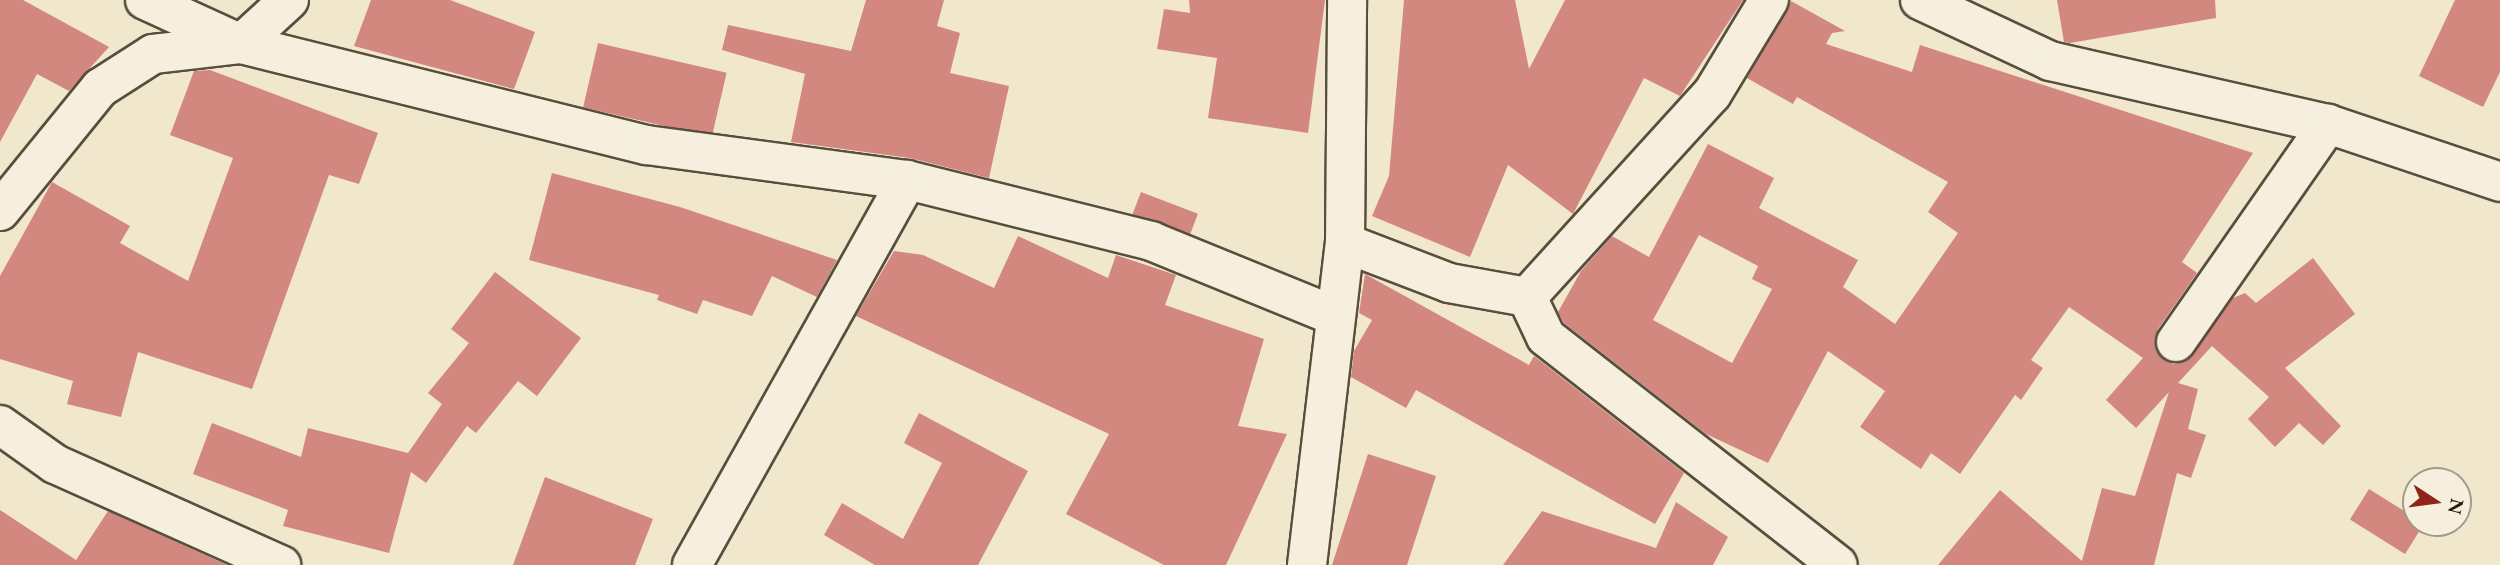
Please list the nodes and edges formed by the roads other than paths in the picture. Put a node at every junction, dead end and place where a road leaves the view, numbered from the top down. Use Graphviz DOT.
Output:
graph roads {
  1 [pos="145,0"];
  2 [pos="289,0"];
  3 [pos="1347,0"];
  4 [pos="1769,0"];
  5 [pos="1920,0"];
  6 [pos="241,44"];
  7 [pos="2328,124"];
  8 [pos="907,180"];
  9 [pos="2500,182"];
  10 [pos="0,211"];
  11 [pos="1345,243"];
  12 [pos="1527,297"];
  13 [pos="1335,316"];
  14 [pos="2176,342"];
  15 [pos="0,425"];
  16 [pos="281,565"];
  17 [pos="692,565"];
  18 [pos="1307,565"];
  19 [pos="1838,565"];
  1 -- 6 [label="street"];
  2 -- 6 [label="street"];
  3 -- 11 [label="street"];
  4 -- 12 [label="street"];
  5 -- 7 [label="street"];
  6 -- 8 [label="street"];
  6 -- 10 [label="street"];
  7 -- 9 [label="street"];
  7 -- 14 [label="street"];
  8 -- 13 [label="street"];
  8 -- 17 [label="street"];
  11 -- 12 [label="street"];
  11 -- 13 [label="street"];
  12 -- 19 [label="street"];
  13 -- 18 [label="street"];
  15 -- 16 [label="street"];
}
